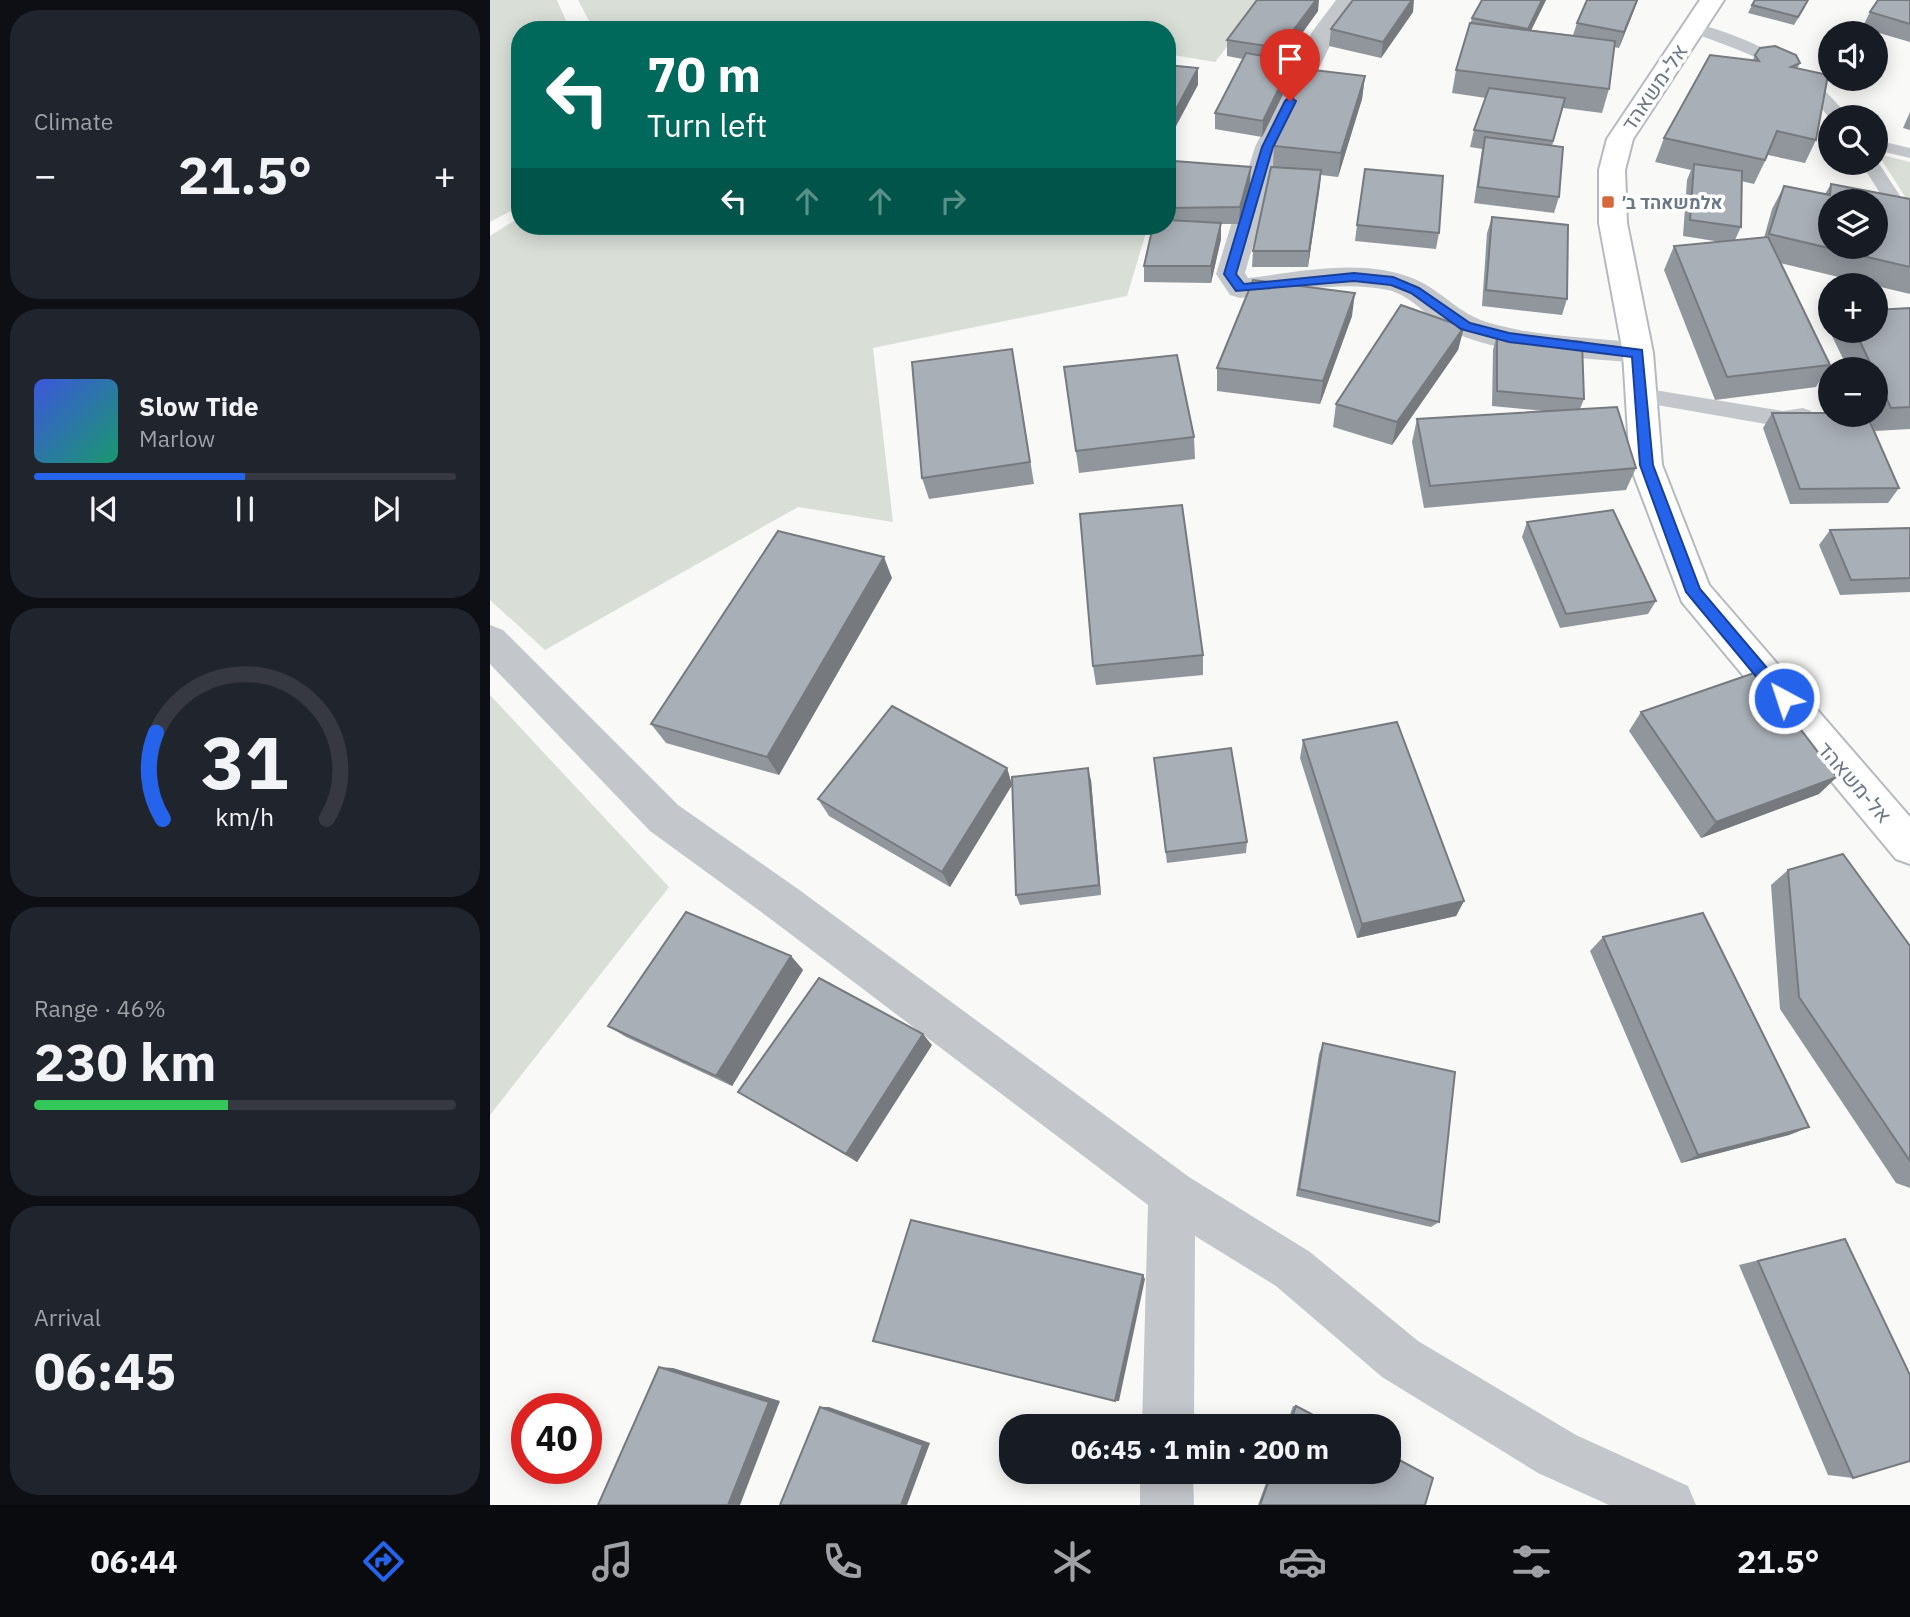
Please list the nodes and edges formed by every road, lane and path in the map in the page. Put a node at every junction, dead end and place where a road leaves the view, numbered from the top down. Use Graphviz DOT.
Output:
graph roads {
  1 [pos="1348,0"];
  2 [pos="1712,0"];
  3 [pos="1694,28"];
  4 [pos="1828,105"];
  5 [pos="1888,148"];
  6 [pos="1910,153"];
  7 [pos="1878,175"];
  8 [pos="1910,226"];
  9 [pos="1638,353"];
  10 [pos="1642,396"];
  11 [pos="1818,415"];
  12 [pos="490,639"];
  13 [pos="1910,846"];
  14 [pos="1172,1194"];
  15 [pos="1168,1414"];
  16 [pos="1167,1484"];
  17 [pos="1167,1505"];
  18 [pos="1669,1505"];
  1 -- 9 [label="street"];
  2 -- 3 [label="street, אל-משאהד"];
  3 -- 4 [label="lane"];
  3 -- 9 [label="street, אל-משאהד"];
  5 -- 6 [label="lane"];
  7 -- 8 [label="lane"];
  9 -- 10 [label="street, אל-משאהד"];
  10 -- 11 [label="lane"];
  10 -- 13 [label="street, אל-משאהד"];
  12 -- 14 [label="street"];
  14 -- 15 [label="street"];
  14 -- 18 [label="street"];
  16 -- 17 [label="street"];
}
